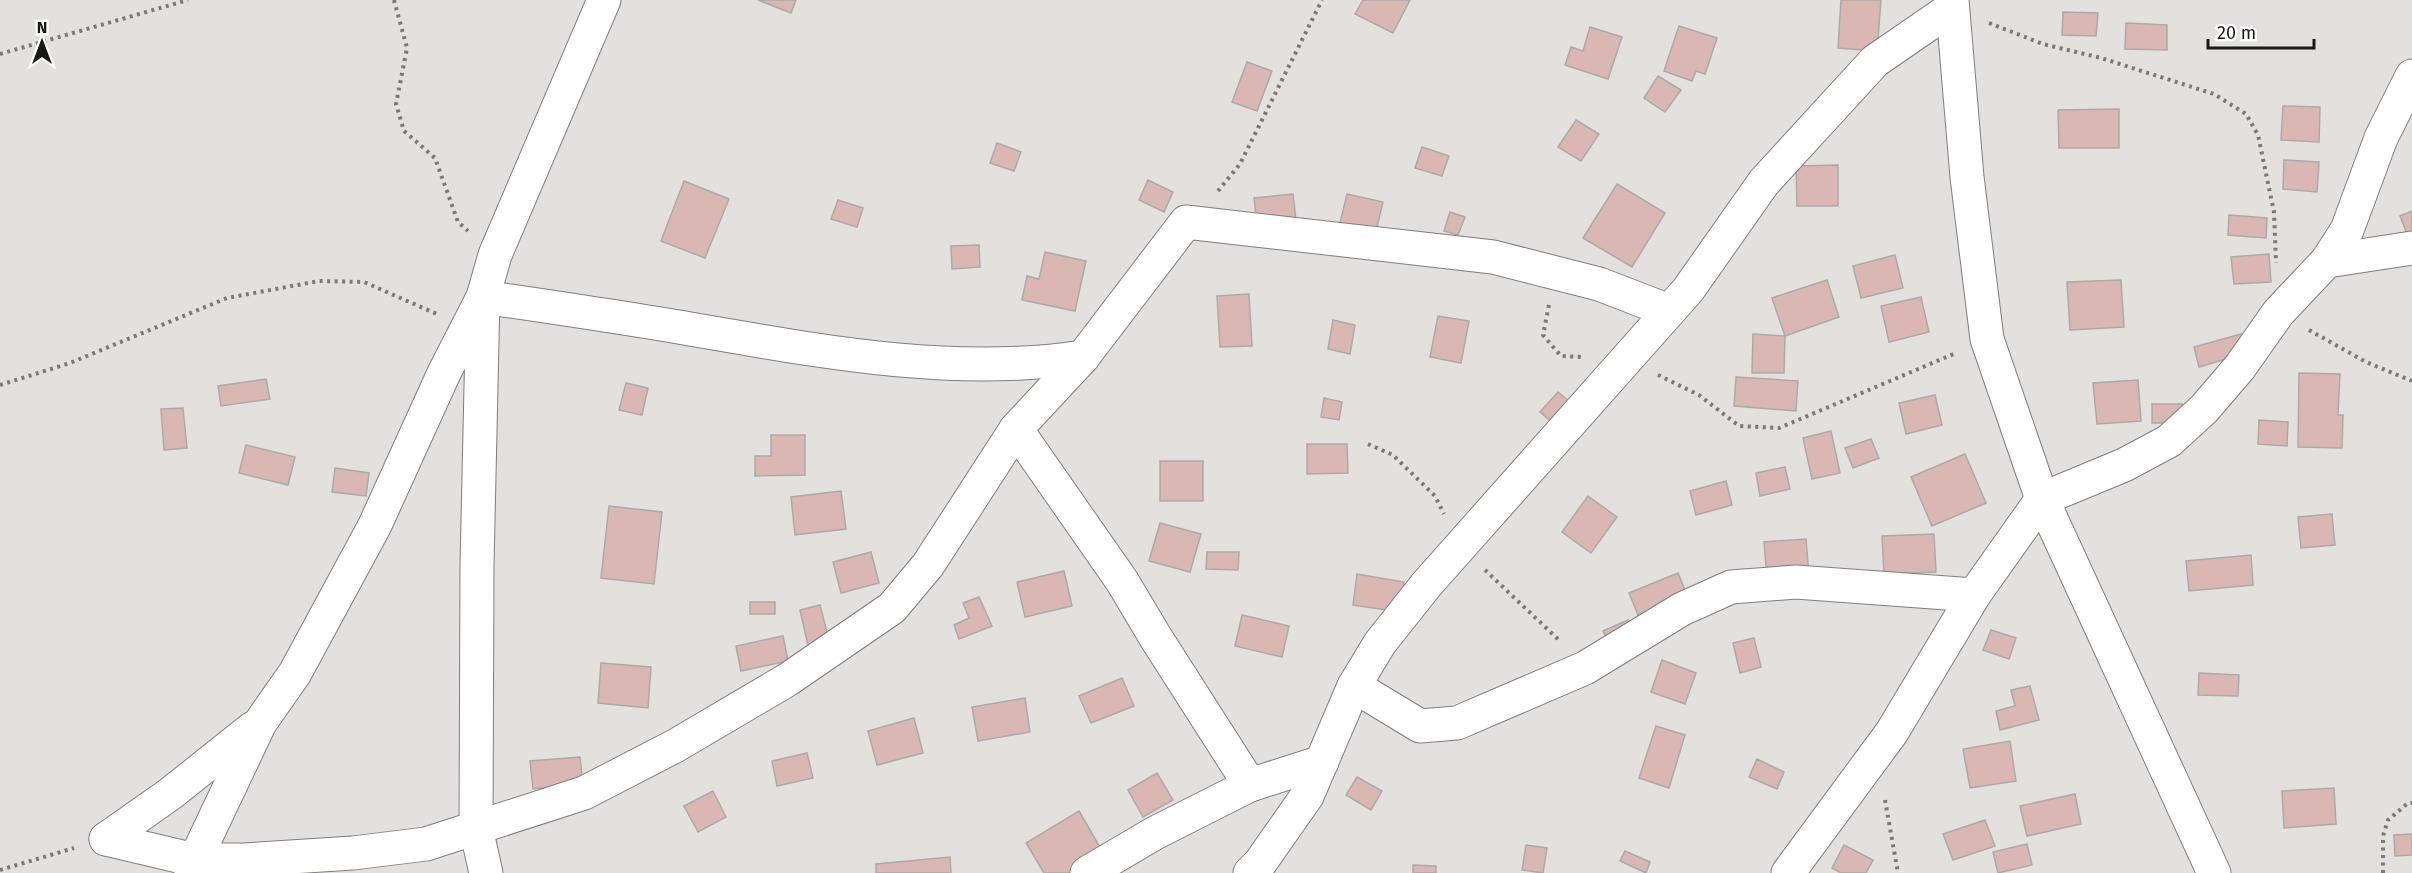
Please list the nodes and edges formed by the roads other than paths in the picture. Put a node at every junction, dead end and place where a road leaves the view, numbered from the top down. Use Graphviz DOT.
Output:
graph roads {
  1 [pos="604,0"];
  2 [pos="1952,4"];
  3 [pos="2412,76"];
  4 [pos="2412,248"];
  5 [pos="2327,261"];
  6 [pos="483,297"];
  7 [pos="1669,311"];
  8 [pos="1083,357"];
  9 [pos="1016,429"];
  10 [pos="2042,499"];
  11 [pos="1974,595"];
  12 [pos="1354,686"];
  13 [pos="260,723"];
  14 [pos="1322,762"];
  15 [pos="1250,785"];
  16 [pos="476,828"];
  17 [pos="193,866"];
  18 [pos="486,873"];
  19 [pos="1087,873"];
  20 [pos="1250,873"];
  21 [pos="1788,873"];
  22 [pos="2214,873"];
  1 -- 6 [label="street"];
  2 -- 7 [label="street"];
  2 -- 10 [label="street"];
  3 -- 5 [label="street"];
  4 -- 5 [label="street"];
  5 -- 10 [label="street"];
  6 -- 8 [label="street"];
  6 -- 13 [label="street"];
  6 -- 16 [label="street"];
  7 -- 8 [label="street"];
  7 -- 12 [label="street"];
  8 -- 9 [label="street"];
  9 -- 15 [label="street"];
  9 -- 16 [label="street"];
  10 -- 11 [label="street"];
  10 -- 22 [label="street"];
  11 -- 12 [label="street"];
  11 -- 21 [label="street"];
  12 -- 14 [label="street"];
  13 -- 17 [label="street"];
  13 -- 17 [label="street"];
  14 -- 15 [label="street"];
  14 -- 20 [label="street"];
  15 -- 19 [label="street"];
  16 -- 17 [label="street"];
  16 -- 18 [label="street"];
}
